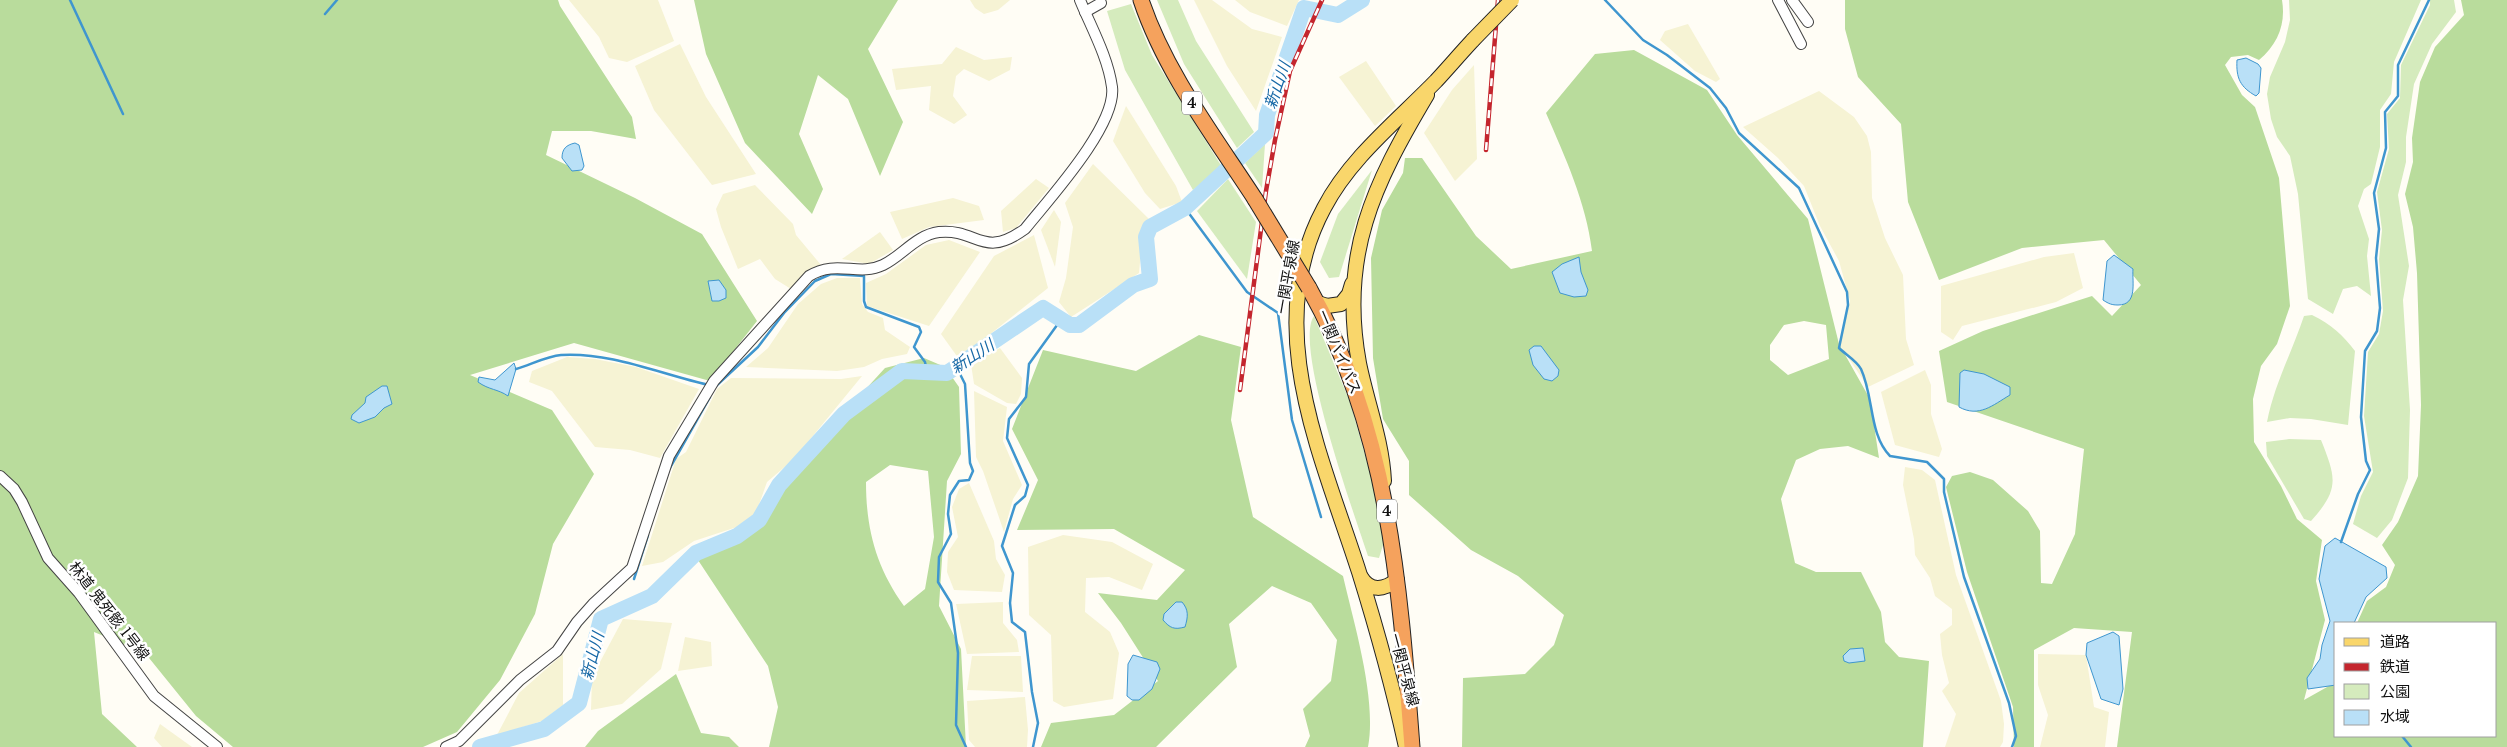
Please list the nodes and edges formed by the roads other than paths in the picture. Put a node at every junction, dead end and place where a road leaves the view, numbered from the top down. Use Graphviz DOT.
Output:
graph roads {
  1 [pos="1080,0"];
  2 [pos="1141,0"];
  3 [pos="1512,0"];
  4 [pos="1778,0"];
  5 [pos="1792,0"];
  6 [pos="1101,3"];
  7 [pos="1085,12"];
  8 [pos="1808,22"];
  9 [pos="1802,44"];
  10 [pos="1435,81"];
  11 [pos="1355,278"];
  12 [pos="1318,303"];
  13 [pos="0,476"];
  14 [pos="1385,498"];
  15 [pos="1360,574"];
  16 [pos="1397,580"];
  17 [pos="216,747"];
  18 [pos="446,747"];
  19 [pos="1406,747"];
  20 [pos="1412,747"];
  1 -- 7 [label="street"];
  2 -- 12 [label="highway, 一関バイパス / 4, bridge"];
  3 -- 10 [label="main road, 一関平泉線, bridge"];
  4 -- 9 [label="street"];
  5 -- 8 [label="street"];
  6 -- 7 [label="street"];
  7 -- 18 [label="street"];
  10 -- 11 [label="main road, 一関平泉線"];
  10 -- 15 [label="main road, 一関平泉線"];
  11 -- 12 [label="main road, 一関平泉線"];
  11 -- 14 [label="main road, 一関平泉線"];
  12 -- 14 [label="highway, 一関バイパス / 4"];
  13 -- 17 [label="street, 林道 鬼死骸 1号線"];
  14 -- 16 [label="highway, 一関バイパス / 4"];
  15 -- 16 [label="main road"];
  15 -- 19 [label="main road, 一関平泉線"];
  16 -- 20 [label="highway, 一関バイパス / 4"];
}
